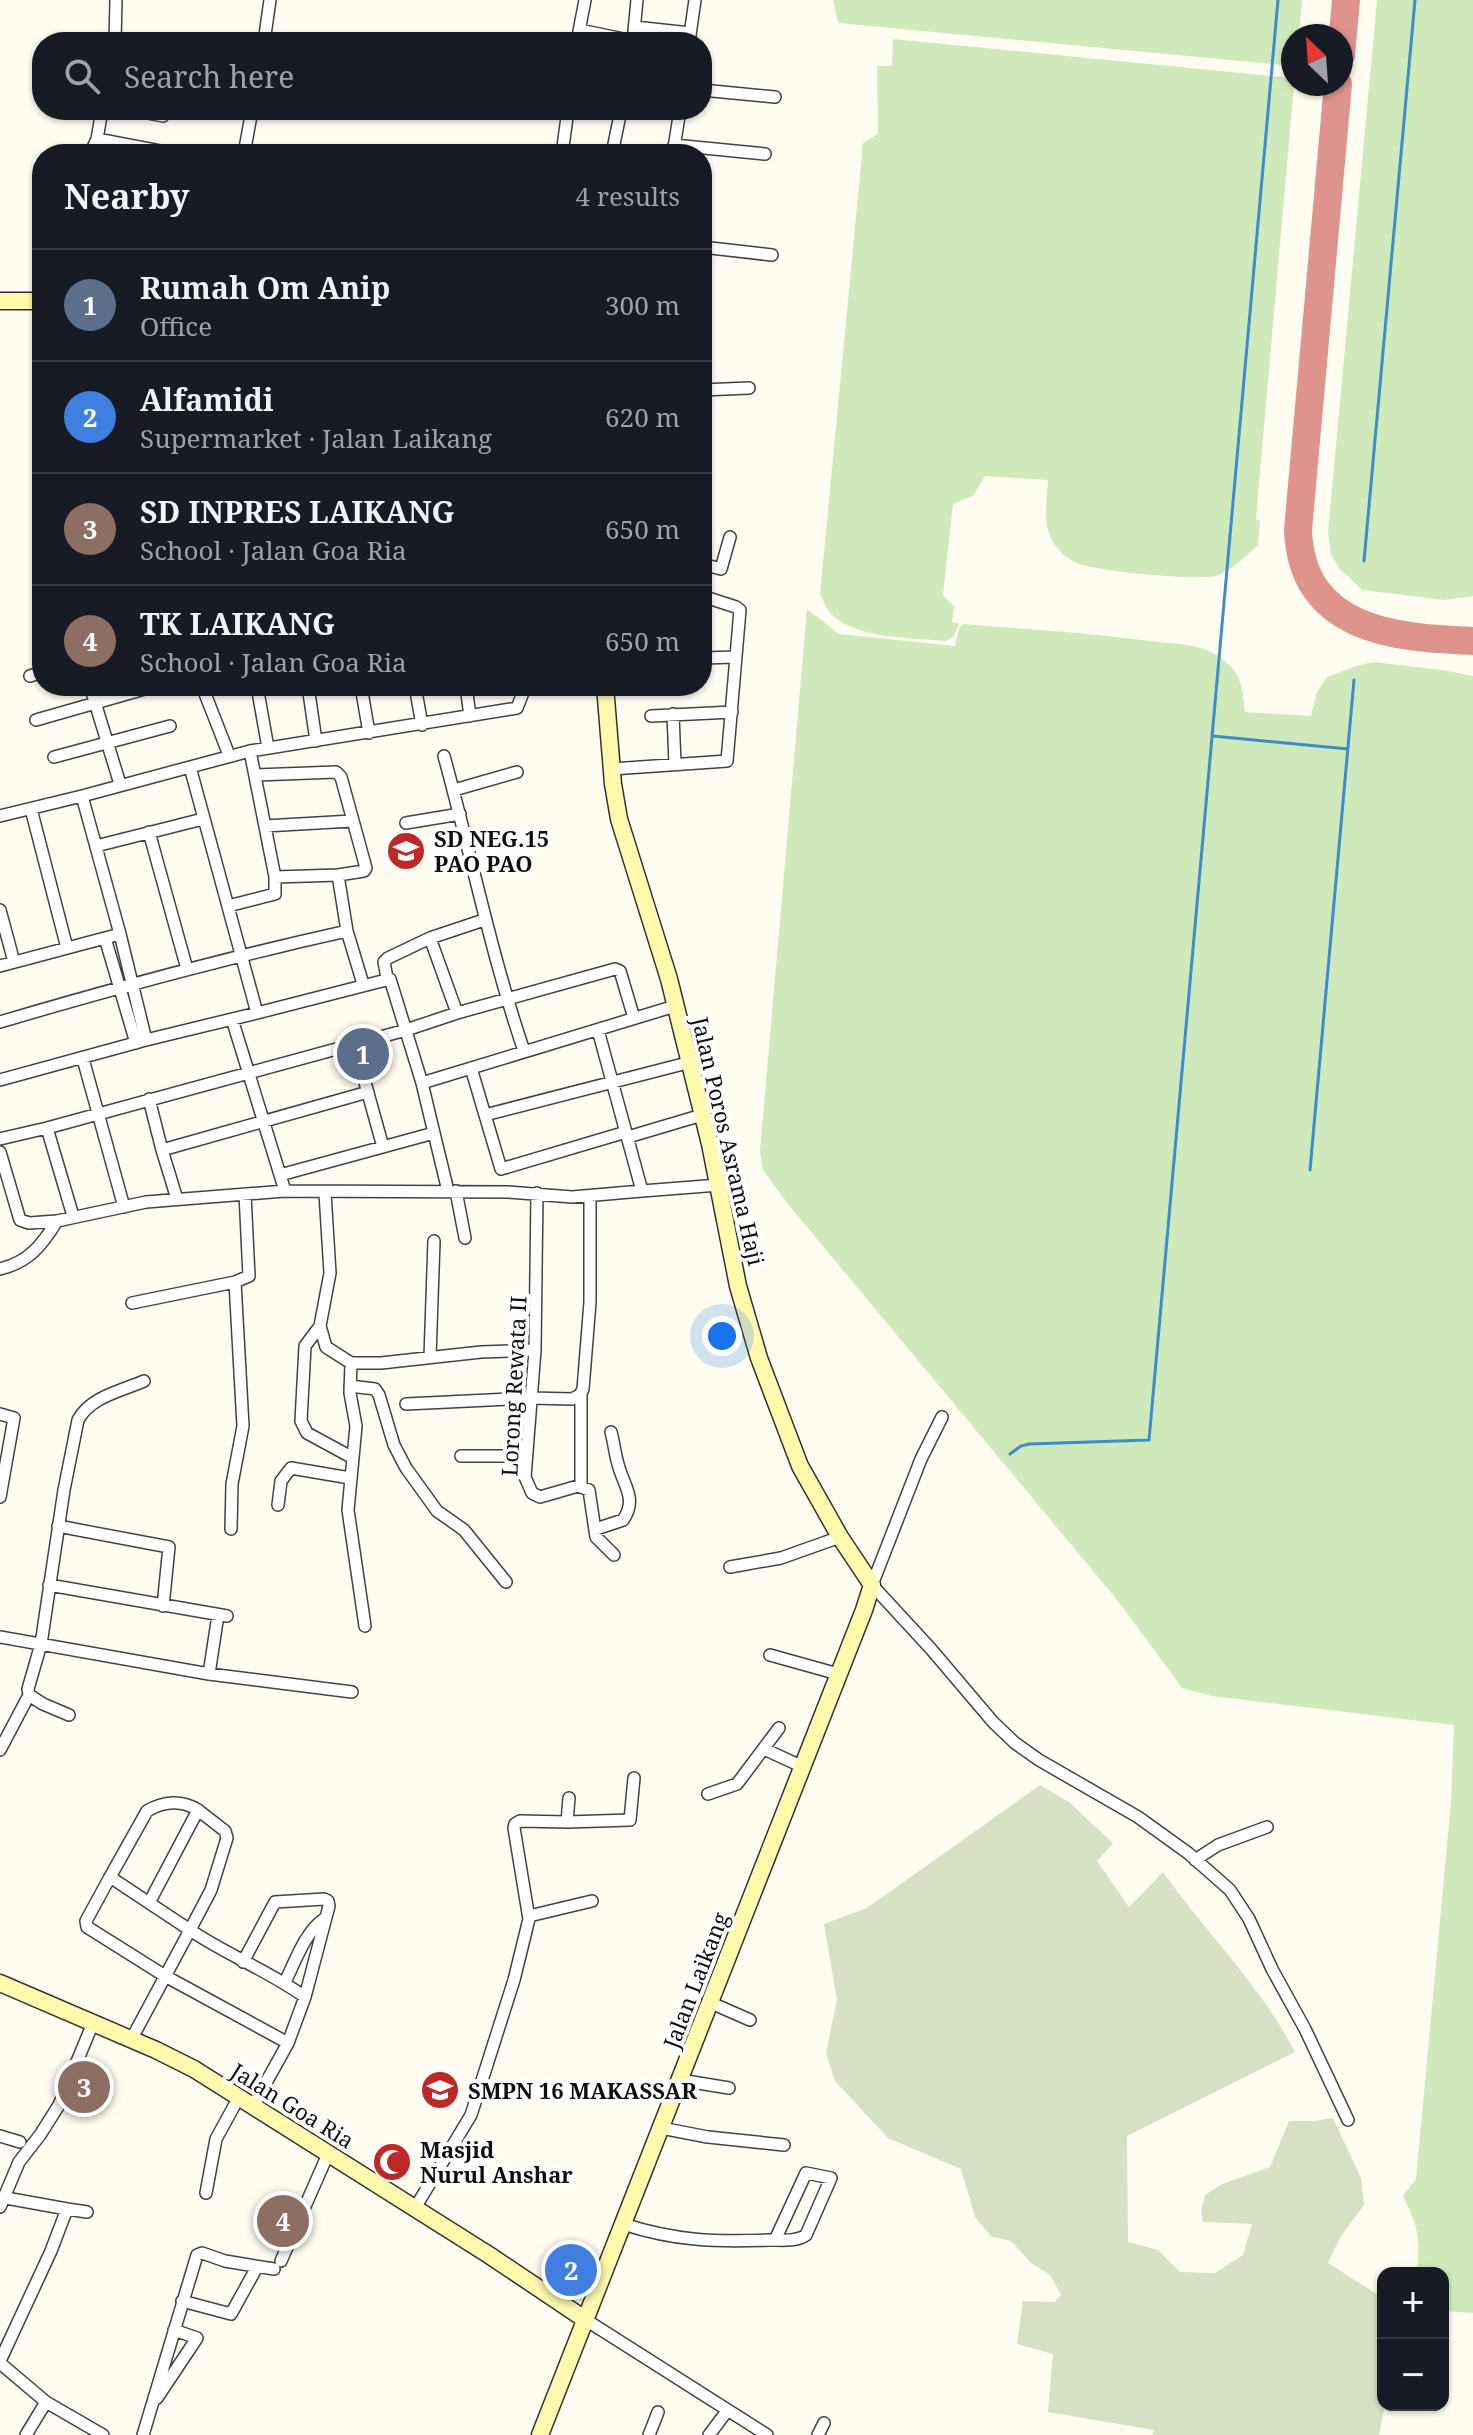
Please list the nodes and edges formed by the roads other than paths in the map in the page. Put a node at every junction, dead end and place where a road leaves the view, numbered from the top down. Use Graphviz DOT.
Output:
graph roads {
  1 [pos="116,0"];
  2 [pos="270,0"];
  3 [pos="585,0"];
  4 [pos="637,0"];
  5 [pos="695,0"];
  6 [pos="635,27"];
  7 [pos="115,32"];
  8 [pos="265,32"];
  9 [pos="579,32"];
  10 [pos="634,32"];
  11 [pos="662,32"];
  12 [pos="690,32"];
  13 [pos="712,91"];
  14 [pos="775,97"];
  15 [pos="100,120"];
  16 [pos="250,120"];
  17 [pos="567,120"];
  18 [pos="619,120"];
  19 [pos="678,120"];
  20 [pos="97,139"];
  21 [pos="95,144"];
  22 [pos="123,144"];
  23 [pos="246,144"];
  24 [pos="563,144"];
  25 [pos="614,144"];
  26 [pos="675,144"];
  27 [pos="712,152"];
  28 [pos="765,154"];
  29 [pos="712,248"];
  30 [pos="772,255"];
  31 [pos="0,301"];
  32 [pos="32,301"];
  33 [pos="749,388"];
  34 [pos="712,390"];
  35 [pos="730,537"];
  36 [pos="712,567"];
  37 [pos="712,599"];
  38 [pos="736,657"];
  39 [pos="712,658"];
  40 [pos="93,696"];
  41 [pos="120,696"];
  42 [pos="206,696"];
  43 [pos="259,696"];
  44 [pos="309,696"];
  45 [pos="363,696"];
  46 [pos="417,696"];
  47 [pos="467,696"];
  48 [pos="522,696"];
  49 [pos="606,696"];
  50 [pos="95,703"];
  51 [pos="732,712"];
  52 [pos="673,714"];
  53 [pos="470,716"];
  54 [pos="651,716"];
  55 [pos="36,720"];
  56 [pos="422,725"];
  57 [pos="170,726"];
  58 [pos="369,733"];
  59 [pos="316,741"];
  60 [pos="107,743"];
  61 [pos="268,748"];
  62 [pos="250,751"];
  63 [pos="229,755"];
  64 [pos="444,756"];
  65 [pos="54,757"];
  66 [pos="675,764"];
  67 [pos="190,767"];
  68 [pos="612,769"];
  69 [pos="517,772"];
  70 [pos="256,775"];
  71 [pos="120,784"];
  72 [pos="454,790"];
  73 [pos="82,796"];
  74 [pos="31,809"];
  75 [pos="460,814"];
  76 [pos="0,816"];
  77 [pos="203,819"];
  78 [pos="352,821"];
  79 [pos="406,823"];
  80 [pos="265,826"];
  81 [pos="149,832"];
  82 [pos="96,846"];
  83 [pos="338,875"];
  84 [pos="275,877"];
  85 [pos="228,906"];
  86 [pos="0,910"];
  87 [pos="484,920"];
  88 [pos="347,931"];
  89 [pos="120,934"];
  90 [pos="105,938"];
  91 [pos="430,938"];
  92 [pos="67,948"];
  93 [pos="242,955"];
  94 [pos="14,962"];
  95 [pos="0,966"];
  96 [pos="187,969"];
  97 [pos="387,978"];
  98 [pos="133,984"];
  99 [pos="363,984"];
  100 [pos="118,987"];
  101 [pos="506,1000"];
  102 [pos="675,1006"];
  103 [pos="257,1013"];
  104 [pos="457,1013"];
  105 [pos="634,1018"];
  106 [pos="232,1019"];
  107 [pos="0,1022"];
  108 [pos="406,1030"];
  109 [pos="598,1030"];
  110 [pos="141,1041"];
  111 [pos="354,1043"];
  112 [pos="524,1051"];
  113 [pos="83,1059"];
  114 [pos="691,1062"];
  115 [pos="471,1068"];
  116 [pos="247,1073"];
  117 [pos="0,1080"];
  118 [pos="613,1082"];
  119 [pos="422,1083"];
  120 [pos="368,1092"];
  121 [pos="149,1099"];
  122 [pos="98,1114"];
  123 [pos="485,1115"];
  124 [pos="702,1115"];
  125 [pos="265,1122"];
  126 [pos="47,1128"];
  127 [pos="434,1133"];
  128 [pos="627,1134"];
  129 [pos="0,1139"];
  130 [pos="383,1147"];
  131 [pos="162,1150"];
  132 [pos="0,1152"];
  133 [pos="501,1169"];
  134 [pos="280,1175"];
  135 [pos="719,1185"];
  136 [pos="285,1191"];
  137 [pos="452,1191"];
  138 [pos="642,1191"];
  139 [pos="508,1192"];
  140 [pos="325,1193"];
  141 [pos="537,1193"];
  142 [pos="245,1194"];
  143 [pos="590,1197"];
  144 [pos="177,1199"];
  145 [pos="124,1207"];
  146 [pos="73,1216"];
  147 [pos="57,1221"];
  148 [pos="465,1238"];
  149 [pos="434,1241"];
  150 [pos="0,1269"];
  151 [pos="235,1282"];
  152 [pos="132,1303"];
  153 [pos="320,1326"];
  154 [pos="535,1350"];
  155 [pos="430,1357"];
  156 [pos="351,1363"];
  157 [pos="144,1381"];
  158 [pos="350,1386"];
  159 [pos="581,1394"];
  160 [pos="531,1398"];
  161 [pos="406,1404"];
  162 [pos="0,1414"];
  163 [pos="942,1417"];
  164 [pos="611,1432"];
  165 [pos="461,1456"];
  166 [pos="526,1456"];
  167 [pos="353,1458"];
  168 [pos="350,1478"];
  169 [pos="581,1486"];
  170 [pos="0,1497"];
  171 [pos="278,1505"];
  172 [pos="58,1526"];
  173 [pos="231,1529"];
  174 [pos="596,1529"];
  175 [pos="840,1537"];
  176 [pos="614,1555"];
  177 [pos="730,1567"];
  178 [pos="506,1582"];
  179 [pos="49,1585"];
  180 [pos="872,1585"];
  181 [pos="163,1606"];
  182 [pos="365,1626"];
  183 [pos="0,1637"];
  184 [pos="41,1644"];
  185 [pos="770,1655"];
  186 [pos="209,1674"];
  187 [pos="838,1674"];
  188 [pos="352,1692"];
  189 [pos="29,1695"];
  190 [pos="69,1715"];
  191 [pos="779,1728"];
  192 [pos="764,1749"];
  193 [pos="0,1750"];
  194 [pos="803,1767"];
  195 [pos="634,1778"];
  196 [pos="708,1794"];
  197 [pos="569,1798"];
  198 [pos="198,1810"];
  199 [pos="567,1822"];
  200 [pos="1267,1827"];
  201 [pos="1195,1860"];
  202 [pos="110,1877"];
  203 [pos="592,1901"];
  204 [pos="149,1903"];
  205 [pos="529,1916"];
  206 [pos="325,1919"];
  207 [pos="190,1930"];
  208 [pos="243,1962"];
  209 [pos="165,1976"];
  210 [pos="285,1982"];
  211 [pos="0,1983"];
  212 [pos="305,1997"];
  213 [pos="709,2002"];
  214 [pos="750,2020"];
  215 [pos="93,2023"];
  216 [pos="131,2040"];
  217 [pos="288,2043"];
  218 [pos="680,2080"];
  219 [pos="729,2088"];
  220 [pos="246,2102"];
  221 [pos="1348,2120"];
  222 [pos="661,2128"];
  223 [pos="0,2136"];
  224 [pos="20,2142"];
  225 [pos="784,2145"];
  226 [pos="328,2154"];
  227 [pos="206,2193"];
  228 [pos="3,2203"];
  229 [pos="415,2208"];
  230 [pos="67,2209"];
  231 [pos="87,2212"];
  232 [pos="623,2224"];
  233 [pos="775,2240"];
  234 [pos="257,2267"];
  235 [pos="182,2301"];
  236 [pos="586,2320"];
  237 [pos="174,2330"];
  238 [pos="1,2368"];
  239 [pos="154,2400"];
  240 [pos="46,2402"];
  241 [pos="727,2411"];
  242 [pos="658,2412"];
  243 [pos="824,2423"];
  244 [pos="87,2431"];
  245 [pos="26,2435"];
  246 [pos="103,2435"];
  247 [pos="143,2435"];
  248 [pos="540,2435"];
  249 [pos="649,2435"];
  250 [pos="709,2435"];
  251 [pos="767,2435"];
  252 [pos="818,2435"];
  1 -- 7 [label="street"];
  2 -- 8 [label="street"];
  3 -- 9 [label="street"];
  4 -- 6 [label="street"];
  5 -- 12 [label="street"];
  6 -- 10 [label="street"];
  6 -- 11 [label="street"];
  13 -- 14 [label="street"];
  15 -- 20 [label="street"];
  16 -- 23 [label="street"];
  17 -- 24 [label="street"];
  18 -- 25 [label="street"];
  19 -- 26 [label="street"];
  20 -- 21 [label="street"];
  20 -- 22 [label="street"];
  27 -- 28 [label="street"];
  29 -- 30 [label="street"];
  31 -- 32 [label="main road"];
  33 -- 34 [label="street"];
  35 -- 36 [label="street"];
  37 -- 38 [label="street"];
  38 -- 39 [label="street"];
  38 -- 51 [label="street"];
  40 -- 50 [label="street"];
  41 -- 50 [label="street"];
  42 -- 63 [label="street"];
  43 -- 61 [label="street"];
  44 -- 59 [label="street"];
  45 -- 58 [label="street"];
  46 -- 56 [label="street"];
  47 -- 53 [label="street"];
  48 -- 53 [label="street"];
  49 -- 68 [label="main road, Jalan Poros Asrama Haji"];
  50 -- 55 [label="street"];
  50 -- 60 [label="street"];
  51 -- 52 [label="street"];
  51 -- 66 [label="street"];
  52 -- 54 [label="street"];
  52 -- 66 [label="street"];
  53 -- 56 [label="street"];
  56 -- 58 [label="street"];
  57 -- 60 [label="street"];
  58 -- 59 [label="street"];
  59 -- 61 [label="street"];
  60 -- 65 [label="street"];
  60 -- 71 [label="street"];
  61 -- 62 [label="street"];
  62 -- 63 [label="street"];
  62 -- 70 [label="street"];
  63 -- 67 [label="street"];
  64 -- 72 [label="street"];
  66 -- 68 [label="street"];
  67 -- 71 [label="street"];
  67 -- 77 [label="street"];
  68 -- 102 [label="main road, Jalan Poros Asrama Haji"];
  69 -- 72 [label="street"];
  70 -- 78 [label="street"];
  70 -- 80 [label="street"];
  71 -- 73 [label="street"];
  72 -- 75 [label="street"];
  73 -- 74 [label="street"];
  73 -- 82 [label="street"];
  74 -- 76 [label="street"];
  74 -- 92 [label="street"];
  75 -- 79 [label="street"];
  75 -- 87 [label="street"];
  77 -- 81 [label="street"];
  77 -- 85 [label="street"];
  78 -- 80 [label="street"];
  78 -- 83 [label="street"];
  80 -- 84 [label="street"];
  81 -- 82 [label="street"];
  81 -- 96 [label="street"];
  82 -- 89 [label="street"];
  83 -- 84 [label="street"];
  83 -- 88 [label="street"];
  84 -- 85 [label="street"];
  85 -- 93 [label="street"];
  86 -- 94 [label="street"];
  87 -- 91 [label="street"];
  87 -- 101 [label="street"];
  88 -- 93 [label="street"];
  88 -- 99 [label="street"];
  89 -- 90 [label="street"];
  89 -- 98 [label="street"];
  90 -- 92 [label="street"];
  90 -- 100 [label="street"];
  91 -- 97 [label="street"];
  91 -- 104 [label="street"];
  92 -- 94 [label="street"];
  93 -- 96 [label="street"];
  93 -- 103 [label="street"];
  94 -- 95 [label="street"];
  96 -- 98 [label="street"];
  97 -- 99 [label="street"];
  97 -- 108 [label="street"];
  98 -- 100 [label="street"];
  98 -- 110 [label="street"];
  99 -- 103 [label="street"];
  100 -- 107 [label="street"];
  100 -- 110 [label="street"];
  101 -- 104 [label="street"];
  101 -- 105 [label="street"];
  101 -- 112 [label="street"];
  102 -- 105 [label="street"];
  102 -- 114 [label="main road, Jalan Poros Asrama Haji"];
  103 -- 106 [label="street"];
  104 -- 108 [label="street"];
  105 -- 109 [label="street"];
  106 -- 110 [label="street"];
  106 -- 116 [label="street"];
  108 -- 111 [label="street"];
  108 -- 119 [label="street"];
  109 -- 112 [label="street"];
  109 -- 118 [label="street"];
  110 -- 113 [label="street"];
  111 -- 116 [label="street"];
  111 -- 120 [label="street"];
  112 -- 115 [label="street"];
  113 -- 117 [label="street"];
  113 -- 122 [label="street"];
  114 -- 118 [label="street"];
  114 -- 124 [label="main road, Jalan Poros Asrama Haji"];
  115 -- 119 [label="street"];
  115 -- 123 [label="street"];
  116 -- 121 [label="street"];
  116 -- 125 [label="street"];
  118 -- 123 [label="street"];
  118 -- 128 [label="street"];
  119 -- 127 [label="street"];
  120 -- 125 [label="street"];
  120 -- 130 [label="street"];
  121 -- 122 [label="street"];
  121 -- 131 [label="street"];
  122 -- 126 [label="street"];
  122 -- 145 [label="street"];
  123 -- 133 [label="street"];
  124 -- 128 [label="street"];
  124 -- 135 [label="main road, Jalan Poros Asrama Haji"];
  125 -- 131 [label="street"];
  125 -- 134 [label="street"];
  126 -- 129 [label="street"];
  126 -- 146 [label="street"];
  127 -- 130 [label="street"];
  127 -- 137 [label="street"];
  128 -- 133 [label="street"];
  128 -- 138 [label="street"];
  130 -- 134 [label="street"];
  131 -- 144 [label="street"];
  132 -- 147 [label="street"];
  133 -- 139 [label="street"];
  134 -- 136 [label="street"];
  135 -- 138 [label="street"];
  135 -- 175 [label="main road, Jalan Poros Asrama Haji"];
  136 -- 140 [label="street"];
  136 -- 142 [label="street"];
  137 -- 139 [label="street"];
  137 -- 140 [label="street"];
  137 -- 148 [label="street"];
  138 -- 143 [label="street"];
  139 -- 141 [label="street"];
  140 -- 153 [label="street"];
  141 -- 143 [label="street"];
  141 -- 154 [label="street, Lorong Rewata II"];
  142 -- 144 [label="street"];
  142 -- 151 [label="street"];
  143 -- 159 [label="street"];
  144 -- 145 [label="street"];
  145 -- 146 [label="street"];
  146 -- 147 [label="street"];
  147 -- 150 [label="street"];
  149 -- 155 [label="street"];
  151 -- 152 [label="street"];
  151 -- 173 [label="street"];
  153 -- 156 [label="street"];
  153 -- 167 [label="street"];
  154 -- 155 [label="street"];
  154 -- 160 [label="street, Lorong Rewata II"];
  155 -- 156 [label="street"];
  156 -- 158 [label="street"];
  157 -- 172 [label="street"];
  158 -- 167 [label="street"];
  158 -- 178 [label="street"];
  159 -- 160 [label="street"];
  159 -- 169 [label="street"];
  160 -- 161 [label="street"];
  160 -- 166 [label="street, Lorong Rewata II"];
  162 -- 170 [label="street"];
  163 -- 180 [label="street"];
  164 -- 174 [label="street"];
  165 -- 166 [label="street"];
  166 -- 169 [label="street, Lorong Rewata II"];
  167 -- 168 [label="street"];
  168 -- 171 [label="street"];
  168 -- 182 [label="street"];
  169 -- 174 [label="street"];
  172 -- 179 [label="street"];
  172 -- 181 [label="street"];
  174 -- 176 [label="street"];
  175 -- 177 [label="street"];
  175 -- 180 [label="main road, Jalan Poros Asrama Haji"];
  179 -- 181 [label="street"];
  179 -- 184 [label="street"];
  180 -- 187 [label="main road, Jalan Laikang"];
  180 -- 201 [label="street"];
  181 -- 186 [label="street"];
  183 -- 184 [label="street"];
  184 -- 186 [label="street"];
  184 -- 189 [label="street"];
  185 -- 187 [label="street"];
  186 -- 188 [label="street"];
  187 -- 194 [label="main road, Jalan Laikang"];
  189 -- 190 [label="street"];
  189 -- 193 [label="street"];
  191 -- 192 [label="street"];
  192 -- 194 [label="street"];
  192 -- 196 [label="street"];
  194 -- 213 [label="main road, Jalan Laikang"];
  195 -- 199 [label="street"];
  197 -- 199 [label="street"];
  198 -- 202 [label="street"];
  198 -- 204 [label="street"];
  198 -- 207 [label="street"];
  199 -- 205 [label="street"];
  200 -- 201 [label="street"];
  201 -- 221 [label="street"];
  202 -- 204 [label="street"];
  202 -- 209 [label="street"];
  203 -- 205 [label="street"];
  204 -- 207 [label="street"];
  205 -- 229 [label="street"];
  206 -- 208 [label="street"];
  206 -- 210 [label="street"];
  206 -- 212 [label="street"];
  207 -- 208 [label="street"];
  207 -- 209 [label="street"];
  208 -- 210 [label="street"];
  209 -- 216 [label="street"];
  209 -- 217 [label="street"];
  210 -- 212 [label="street"];
  211 -- 215 [label="main road, Jalan Goa Ria"];
  212 -- 217 [label="street"];
  213 -- 214 [label="street"];
  213 -- 218 [label="main road, Jalan Laikang"];
  215 -- 216 [label="main road, Jalan Goa Ria"];
  215 -- 228 [label="street"];
  216 -- 220 [label="main road, Jalan Goa Ria"];
  217 -- 220 [label="street"];
  218 -- 219 [label="street"];
  218 -- 222 [label="main road, Jalan Laikang"];
  220 -- 226 [label="main road, Jalan Goa Ria"];
  220 -- 227 [label="street"];
  222 -- 225 [label="street"];
  222 -- 232 [label="main road, Jalan Laikang"];
  223 -- 224 [label="street"];
  226 -- 229 [label="main road, Jalan Goa Ria"];
  226 -- 234 [label="street"];
  228 -- 230 [label="street"];
  229 -- 236 [label="main road, Jalan Goa Ria"];
  230 -- 231 [label="street"];
  230 -- 238 [label="street"];
  232 -- 233 [label="street"];
  232 -- 236 [label="main road, Jalan Laikang"];
  233 -- 233 [label="street"];
  234 -- 235 [label="street"];
  234 -- 235 [label="street"];
  235 -- 237 [label="street"];
  236 -- 241 [label="street"];
  236 -- 248 [label="main road, Jalan Laikang"];
  237 -- 239 [label="street"];
  237 -- 239 [label="street"];
  238 -- 240 [label="street"];
  239 -- 247 [label="street"];
  240 -- 244 [label="street"];
  240 -- 245 [label="street"];
  241 -- 250 [label="street"];
  241 -- 251 [label="street"];
  242 -- 249 [label="street"];
  243 -- 252 [label="street"];
  244 -- 246 [label="street"];
}
